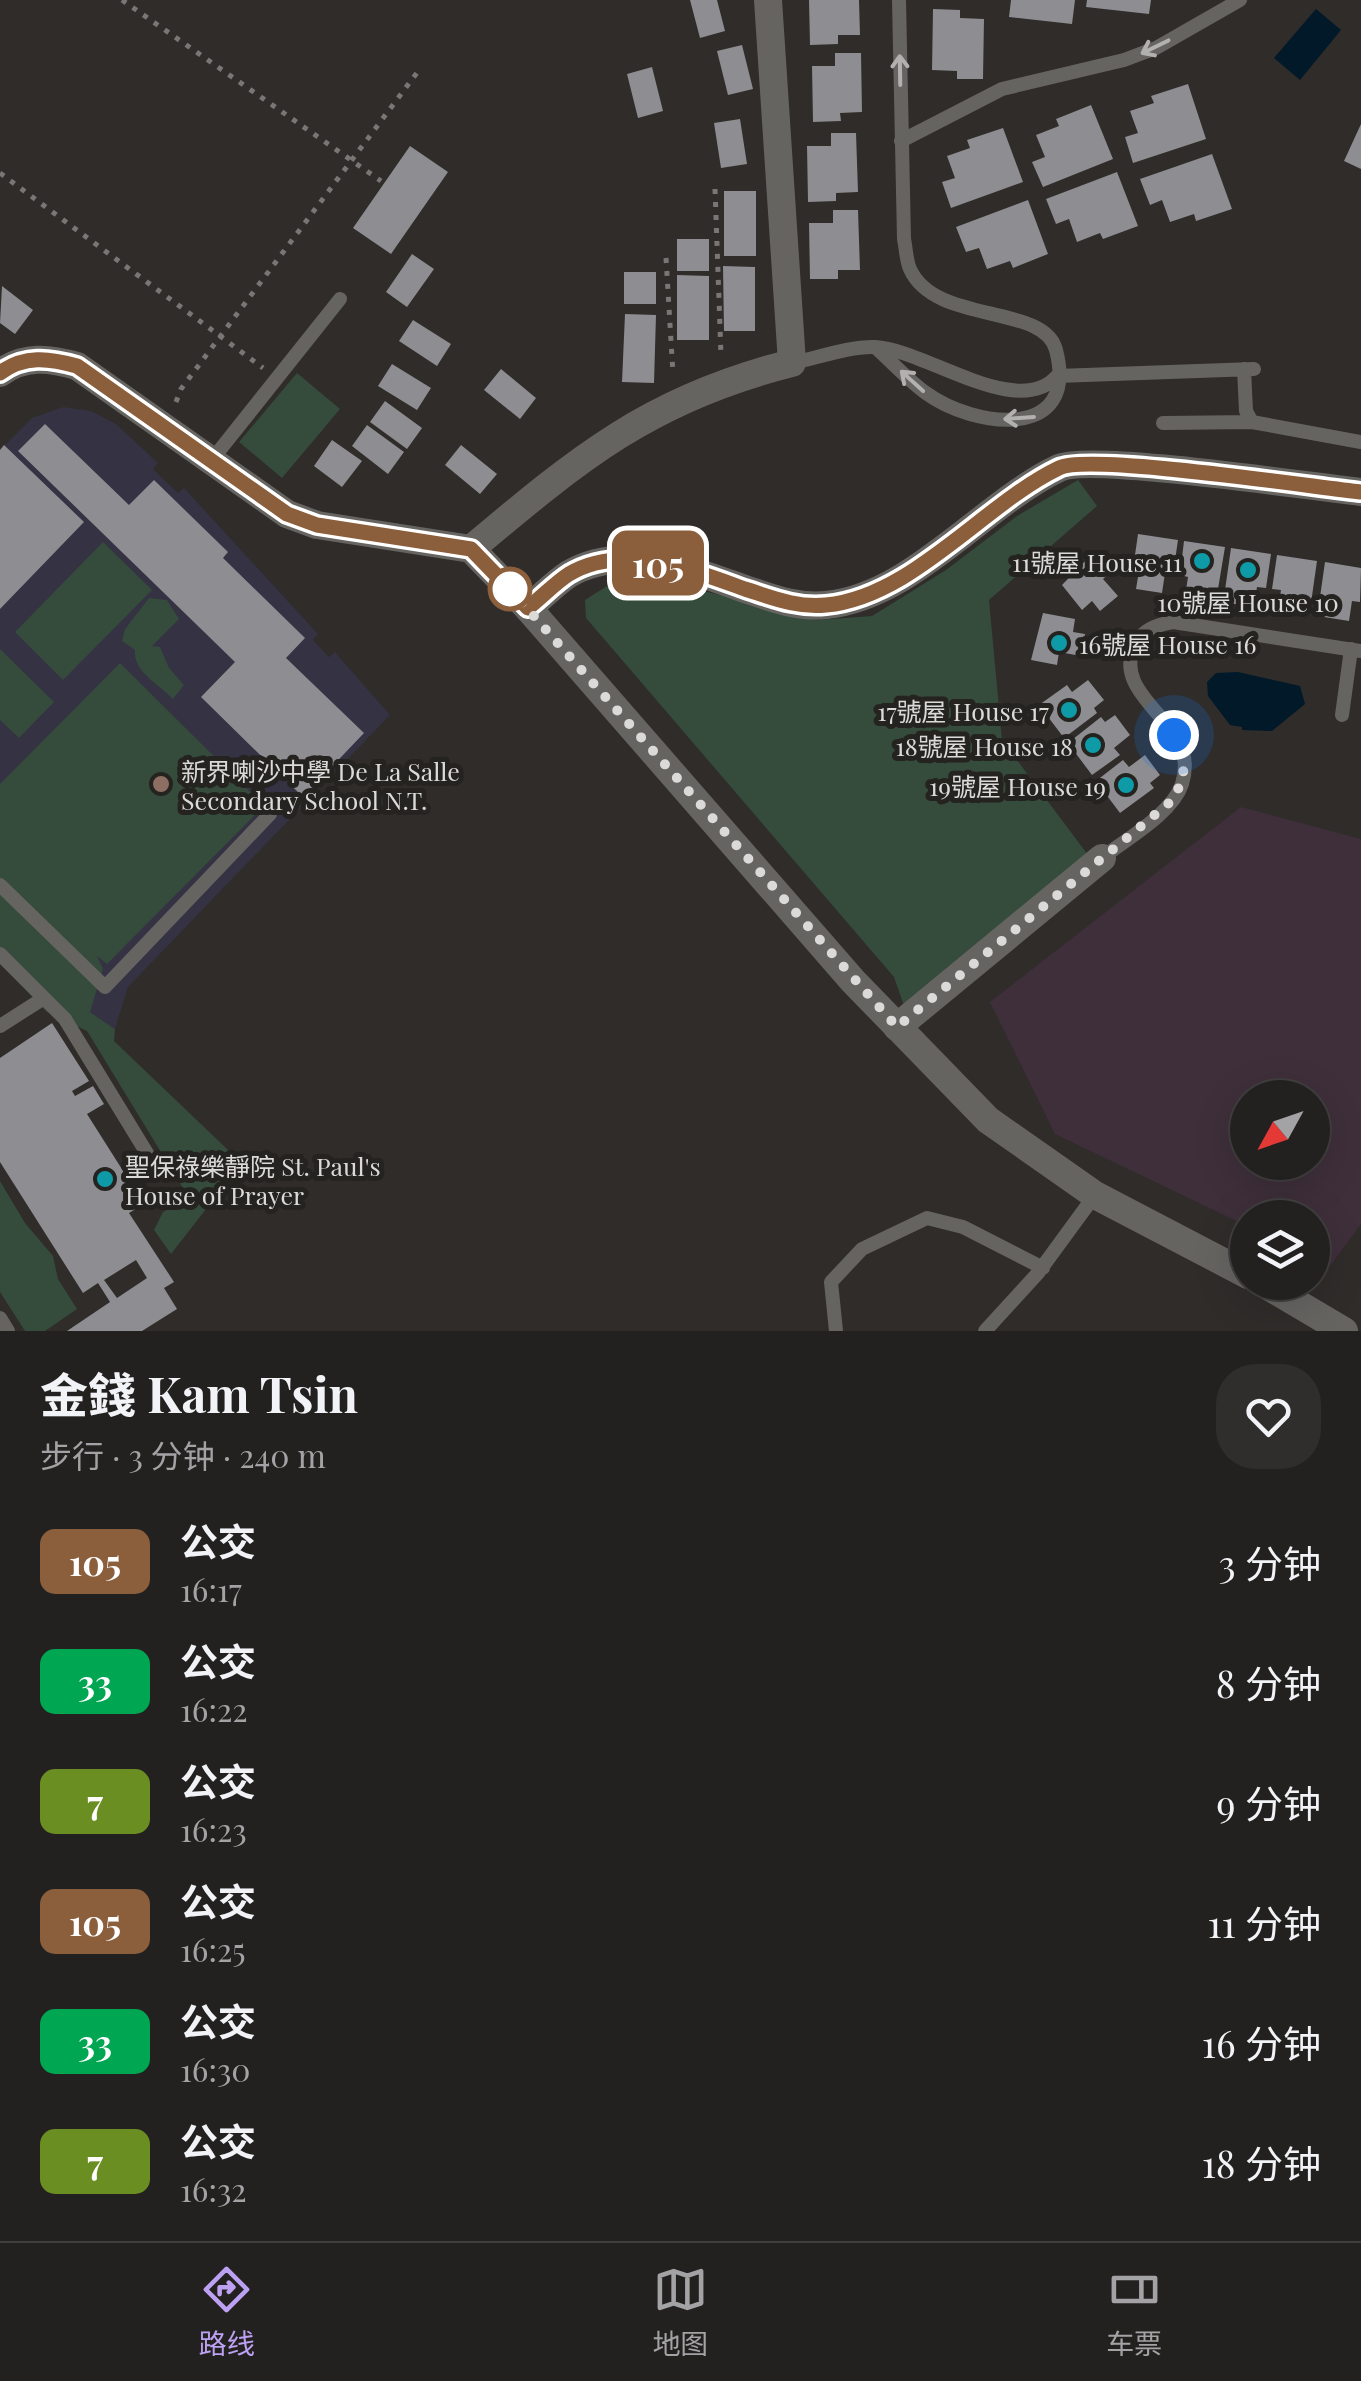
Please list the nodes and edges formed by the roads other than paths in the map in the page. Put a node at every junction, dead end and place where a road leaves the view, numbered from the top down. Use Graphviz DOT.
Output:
graph roads {
  1 [pos="768,0"];
  2 [pos="899,0"];
  3 [pos="1240,0"];
  4 [pos="901,140"];
  5 [pos="340,299"];
  6 [pos="875,347"];
  7 [pos="792,363"];
  8 [pos="0,373"];
  9 [pos="1057,376"];
  10 [pos="1252,422"];
  11 [pos="1162,423"];
  12 [pos="1361,442"];
  13 [pos="211,461"];
  14 [pos="1361,492"];
  15 [pos="471,549"];
  16 [pos="528,608"];
  17 [pos="1356,650"];
  18 [pos="1342,715"];
  19 [pos="270,814"];
  20 [pos="1102,858"];
  21 [pos="0,885"];
  22 [pos="0,954"];
  23 [pos="44,998"];
  24 [pos="0,1026"];
  25 [pos="897,1027"];
  26 [pos="159,1174"];
  27 [pos="1095,1195"];
  28 [pos="1230,1266"];
  29 [pos="1043,1268"];
  30 [pos="1291,1300"];
  31 [pos="0,1318"];
  32 [pos="8,1331"];
  33 [pos="836,1331"];
  34 [pos="984,1331"];
  35 [pos="1344,1331"];
  1 -- 7 [label="street"];
  4 -- 2 [label="lane, one-way"];
  3 -- 4 [label="lane, one-way"];
  4 -- 9 [label="lane"];
  5 -- 13 [label="lane"];
  6 -- 7 [label="lane"];
  6 -- 9 [label="lane"];
  9 -- 6 [label="lane, one-way"];
  7 -- 15 [label="street"];
  8 -- 13 [label="street"];
  9 -- 10 [label="lane"];
  10 -- 11 [label="lane"];
  10 -- 12 [label="lane"];
  13 -- 15 [label="street"];
  14 -- 16 [label="street"];
  15 -- 16 [label="street"];
  16 -- 25 [label="street"];
  17 -- 18 [label="lane"];
  17 -- 20 [label="lane"];
  19 -- 21 [label="lane"];
  20 -- 25 [label="street"];
  22 -- 23 [label="lane"];
  23 -- 24 [label="lane"];
  23 -- 26 [label="lane"];
  25 -- 27 [label="street"];
  27 -- 28 [label="street"];
  27 -- 29 [label="lane"];
  29 -- 33 [label="lane"];
  29 -- 34 [label="lane"];
  30 -- 35 [label="street"];
  31 -- 32 [label="lane"];
}
